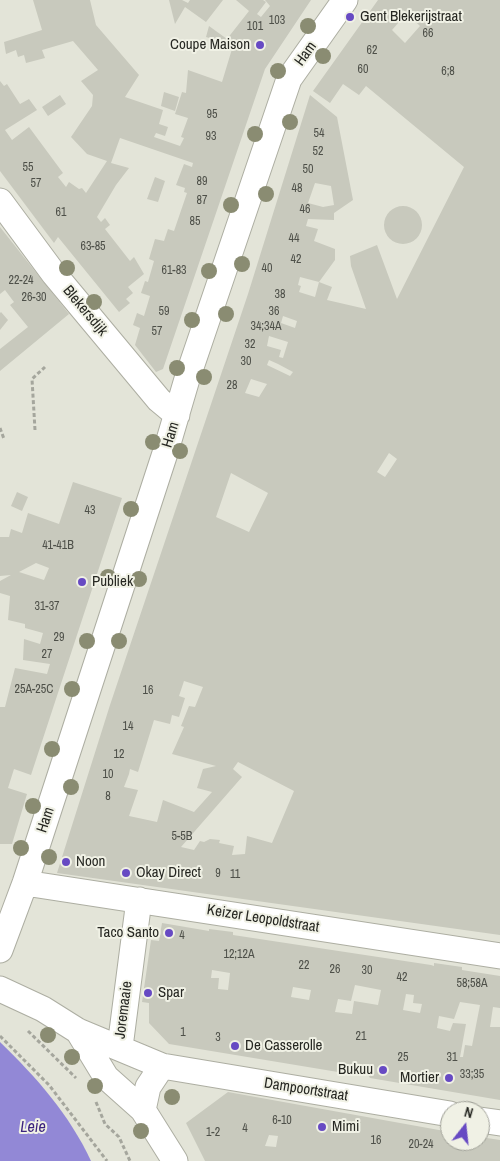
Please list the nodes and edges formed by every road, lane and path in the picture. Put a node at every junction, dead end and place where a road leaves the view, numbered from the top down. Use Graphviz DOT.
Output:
graph roads {
  1 [pos="345,0"];
  2 [pos="0,201"];
  3 [pos="45,368"];
  4 [pos="177,416"];
  5 [pos="0,428"];
  6 [pos="35,430"];
  7 [pos="4,439"];
  8 [pos="25,883"];
  9 [pos="139,900"];
  10 [pos="0,950"];
  11 [pos="500,956"];
  12 [pos="0,989"];
  13 [pos="28,1031"];
  14 [pos="78,1032"];
  15 [pos="0,1036"];
  16 [pos="120,1048"];
  17 [pos="162,1066"];
  18 [pos="79,1081"];
  19 [pos="93,1094"];
  20 [pos="143,1110"];
  21 [pos="440,1112"];
  22 [pos="107,1161"];
  23 [pos="130,1161"];
  24 [pos="175,1161"];
  1 -- 4 [label="street, Ham"];
  2 -- 4 [label="street, Blekersdijk"];
  3 -- 6 [label="path"];
  4 -- 8 [label="street, Ham"];
  5 -- 7 [label="path"];
  8 -- 9 [label="street, Keizer Leopoldstraat"];
  8 -- 10 [label="street, Ham"];
  9 -- 11 [label="street, Keizer Leopoldstraat"];
  9 -- 16 [label="street, Joremaaie"];
  12 -- 14 [label="street, Joremaaie"];
  13 -- 18 [label="path"];
  14 -- 16 [label="street, Joremaaie"];
  14 -- 20 [label="street"];
  15 -- 22 [label="path"];
  16 -- 17 [label="street, Dampoortstraat"];
  17 -- 20 [label="street"];
  17 -- 21 [label="street, Dampoortstraat"];
  19 -- 23 [label="path"];
  20 -- 24 [label="street"];
}
